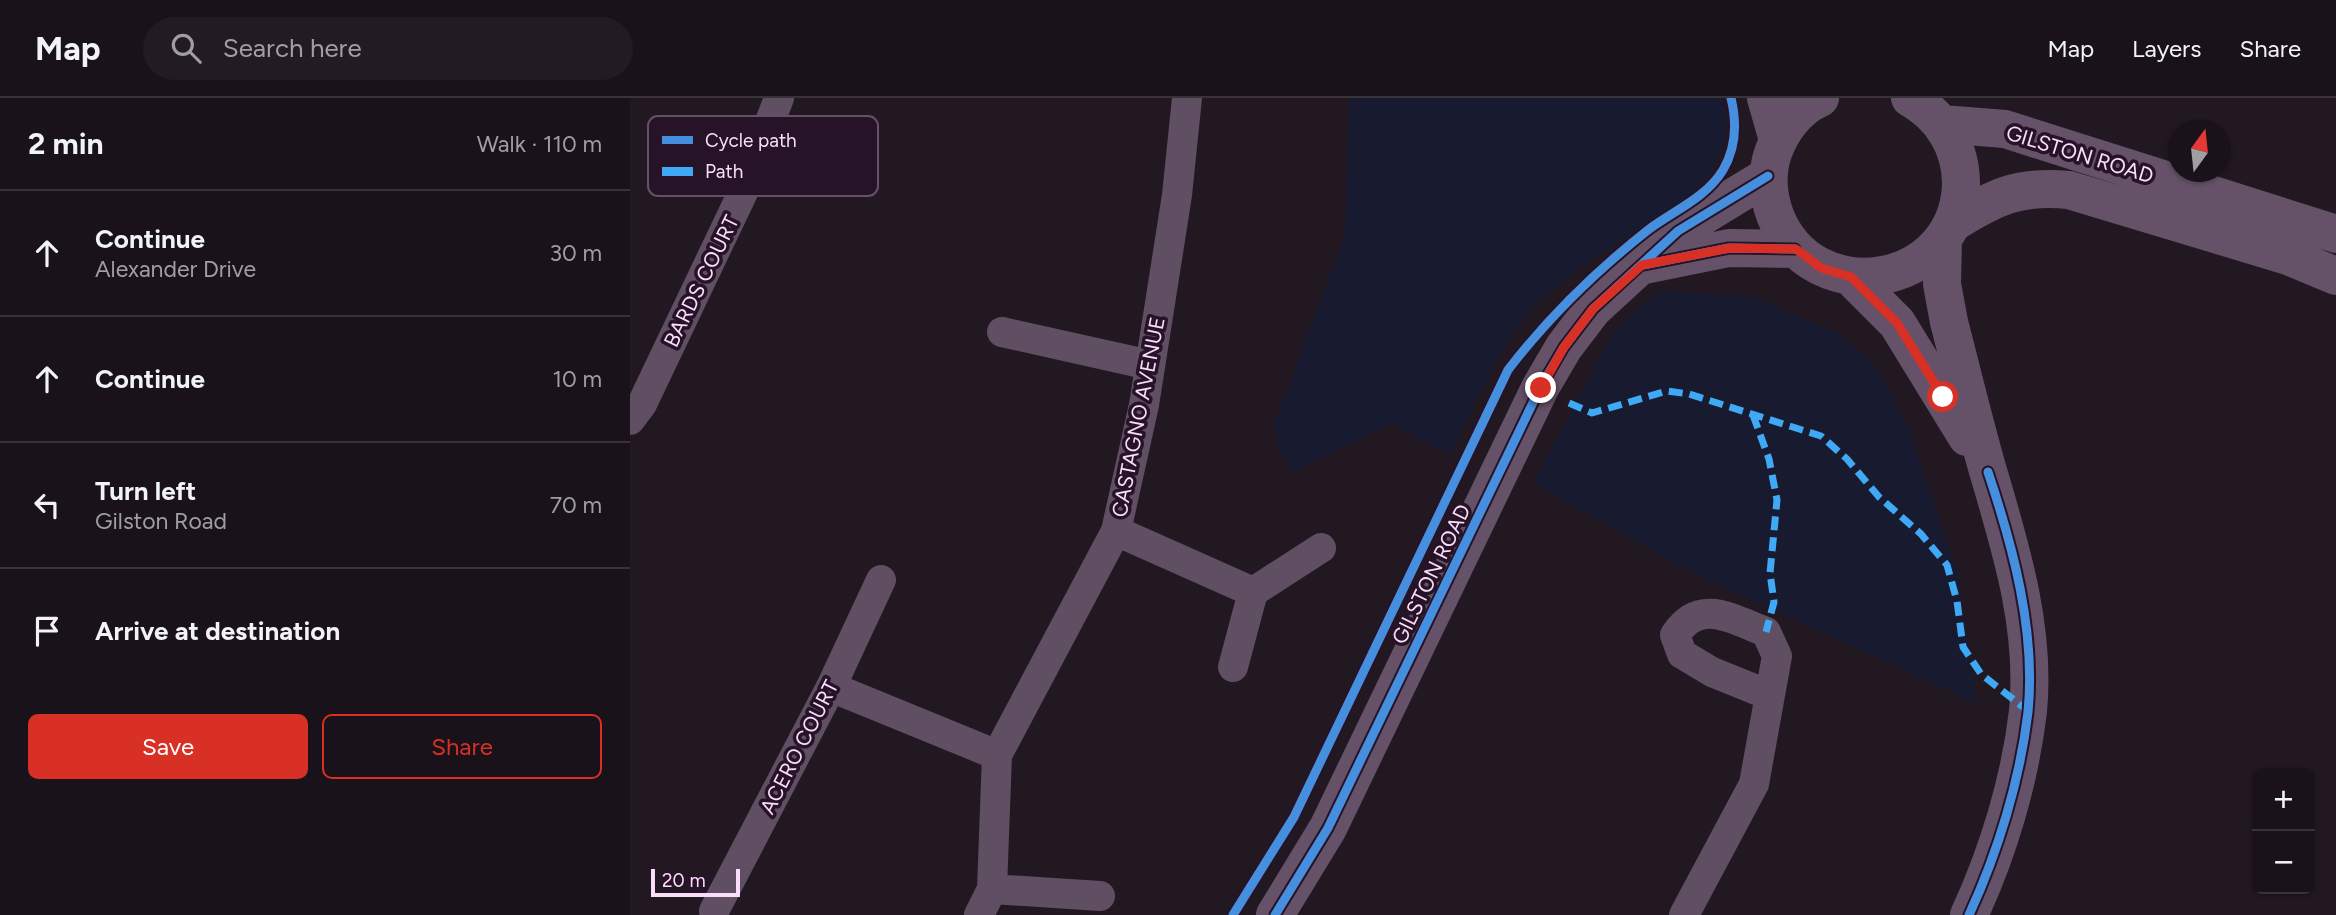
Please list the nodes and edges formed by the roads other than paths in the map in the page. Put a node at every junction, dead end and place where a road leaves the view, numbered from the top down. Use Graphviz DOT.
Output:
graph roads {
  1 [pos="779,98"];
  2 [pos="1187,98"];
  3 [pos="1766,98"];
  4 [pos="1820,98"];
  5 [pos="1910,98"];
  6 [pos="772,116"];
  7 [pos="1942,124"];
  8 [pos="1778,140"];
  9 [pos="1768,176"];
  10 [pos="741,196"];
  11 [pos="1948,231"];
  12 [pos="2336,234"];
  13 [pos="1796,249"];
  14 [pos="1642,265"];
  15 [pos="2336,276"];
  16 [pos="1851,277"];
  17 [pos="1002,332"];
  18 [pos="1150,365"];
  19 [pos="630,420"];
  20 [pos="1988,472"];
  21 [pos="1116,531"];
  22 [pos="1321,548"];
  23 [pos="881,580"];
  24 [pos="1252,592"];
  25 [pos="1233,667"];
  26 [pos="831,687"];
  27 [pos="1769,695"];
  28 [pos="997,755"];
  29 [pos="1100,896"];
  30 [pos="986,902"];
  31 [pos="714,911"];
  32 [pos="1275,915"];
  33 [pos="1684,915"];
  34 [pos="1969,915"];
  1 -- 6 [label="street, BARDS COURT"];
  2 -- 18 [label="street, CASTAGNO AVENUE"];
  3 -- 8 [label="main road"];
  4 -- 8 [label="main road"];
  5 -- 7 [label="main road"];
  7 -- 11 [label="main road"];
  7 -- 12 [label="main road, GILSTON ROAD"];
  8 -- 9 [label="main road"];
  9 -- 13 [label="main road"];
  9 -- 14 [label="main road, GILSTON ROAD"];
  10 -- 19 [label="street, BARDS COURT"];
  11 -- 15 [label="main road, GILSTON ROAD"];
  11 -- 16 [label="main road, GILSTON ROAD"];
  11 -- 20 [label="main road"];
  13 -- 14 [label="main road"];
  13 -- 16 [label="main road"];
  14 -- 32 [label="main road, GILSTON ROAD"];
  16 -- 20 [label="main road"];
  17 -- 18 [label="street"];
  18 -- 21 [label="street, CASTAGNO AVENUE"];
  20 -- 34 [label="main road"];
  21 -- 24 [label="street"];
  21 -- 28 [label="street, CASTAGNO AVENUE"];
  22 -- 24 [label="street"];
  23 -- 26 [label="street, ACERO COURT"];
  24 -- 25 [label="street"];
  26 -- 28 [label="street"];
  26 -- 31 [label="street, ACERO COURT"];
  27 -- 33 [label="street"];
  28 -- 30 [label="street, CASTAGNO AVENUE"];
  29 -- 30 [label="street"];
}
